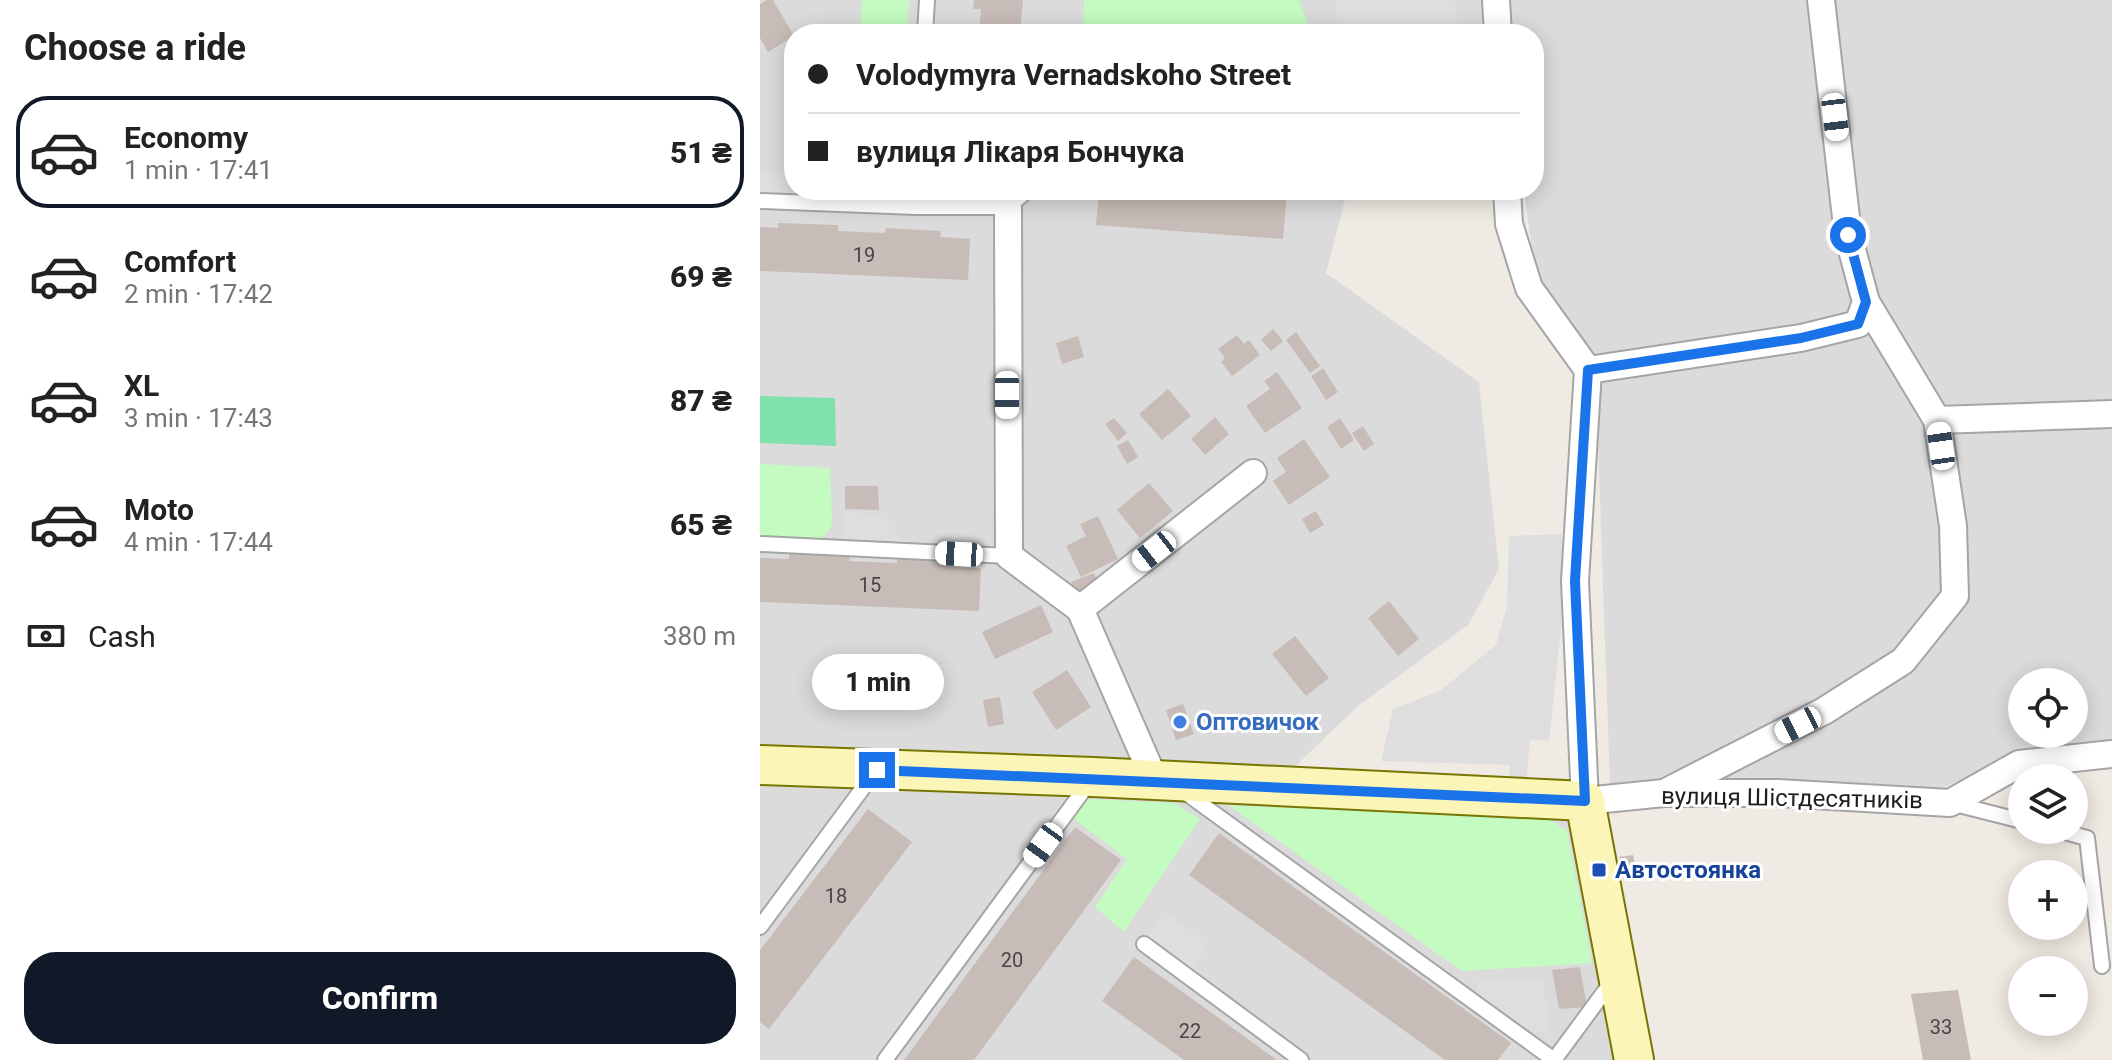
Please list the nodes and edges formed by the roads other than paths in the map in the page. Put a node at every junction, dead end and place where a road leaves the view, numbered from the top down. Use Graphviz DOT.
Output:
graph roads {
  1 [pos="927,0"];
  2 [pos="1496,0"];
  3 [pos="1821,0"];
  4 [pos="926,24"];
  5 [pos="1497,24"];
  6 [pos="916,200"];
  7 [pos="1016,200"];
  8 [pos="1508,200"];
  9 [pos="760,201"];
  10 [pos="916,207"];
  11 [pos="1008,207"];
  12 [pos="1866,302"];
  13 [pos="1588,370"];
  14 [pos="2112,414"];
  15 [pos="1937,420"];
  16 [pos="1253,473"];
  17 [pos="760,544"];
  18 [pos="1009,556"];
  19 [pos="1080,609"];
  20 [pos="2112,754"];
  21 [pos="760,765"];
  22 [pos="877,770"];
  23 [pos="1093,777"];
  24 [pos="1163,781"];
  25 [pos="1664,793"];
  26 [pos="1585,801"];
  27 [pos="1950,803"];
  28 [pos="2008,818"];
  29 [pos="2088,844"];
  30 [pos="760,927"];
  31 [pos="1144,944"];
  32 [pos="2102,966"];
  33 [pos="1618,973"];
  34 [pos="885,1060"];
  35 [pos="1301,1060"];
  36 [pos="1554,1060"];
  37 [pos="1634,1060"];
  1 -- 4 [label="lane"];
  2 -- 5 [label="street"];
  3 -- 12 [label="street"];
  6 -- 10 [label="lane"];
  7 -- 11 [label="lane"];
  8 -- 13 [label="street"];
  9 -- 10 [label="lane"];
  10 -- 11 [label="lane"];
  11 -- 18 [label="street"];
  12 -- 13 [label="street"];
  12 -- 15 [label="street"];
  13 -- 26 [label="street"];
  14 -- 15 [label="street"];
  15 -- 25 [label="street"];
  16 -- 19 [label="street"];
  17 -- 18 [label="lane"];
  18 -- 19 [label="street"];
  19 -- 24 [label="street"];
  20 -- 27 [label="street, вулиця Шістдесятників"];
  21 -- 22 [label="street"];
  22 -- 23 [label="street"];
  22 -- 30 [label="lane"];
  23 -- 24 [label="street"];
  23 -- 34 [label="lane"];
  24 -- 26 [label="street"];
  24 -- 36 [label="lane"];
  25 -- 26 [label="street, вулиця Шістдесятників"];
  25 -- 27 [label="street, вулиця Шістдесятників"];
  26 -- 33 [label="street"];
  27 -- 28 [label="lane, вулиця Шістдесятників"];
  29 -- 32 [label="lane"];
  31 -- 35 [label="lane"];
  33 -- 36 [label="lane"];
  33 -- 37 [label="street"];
}
